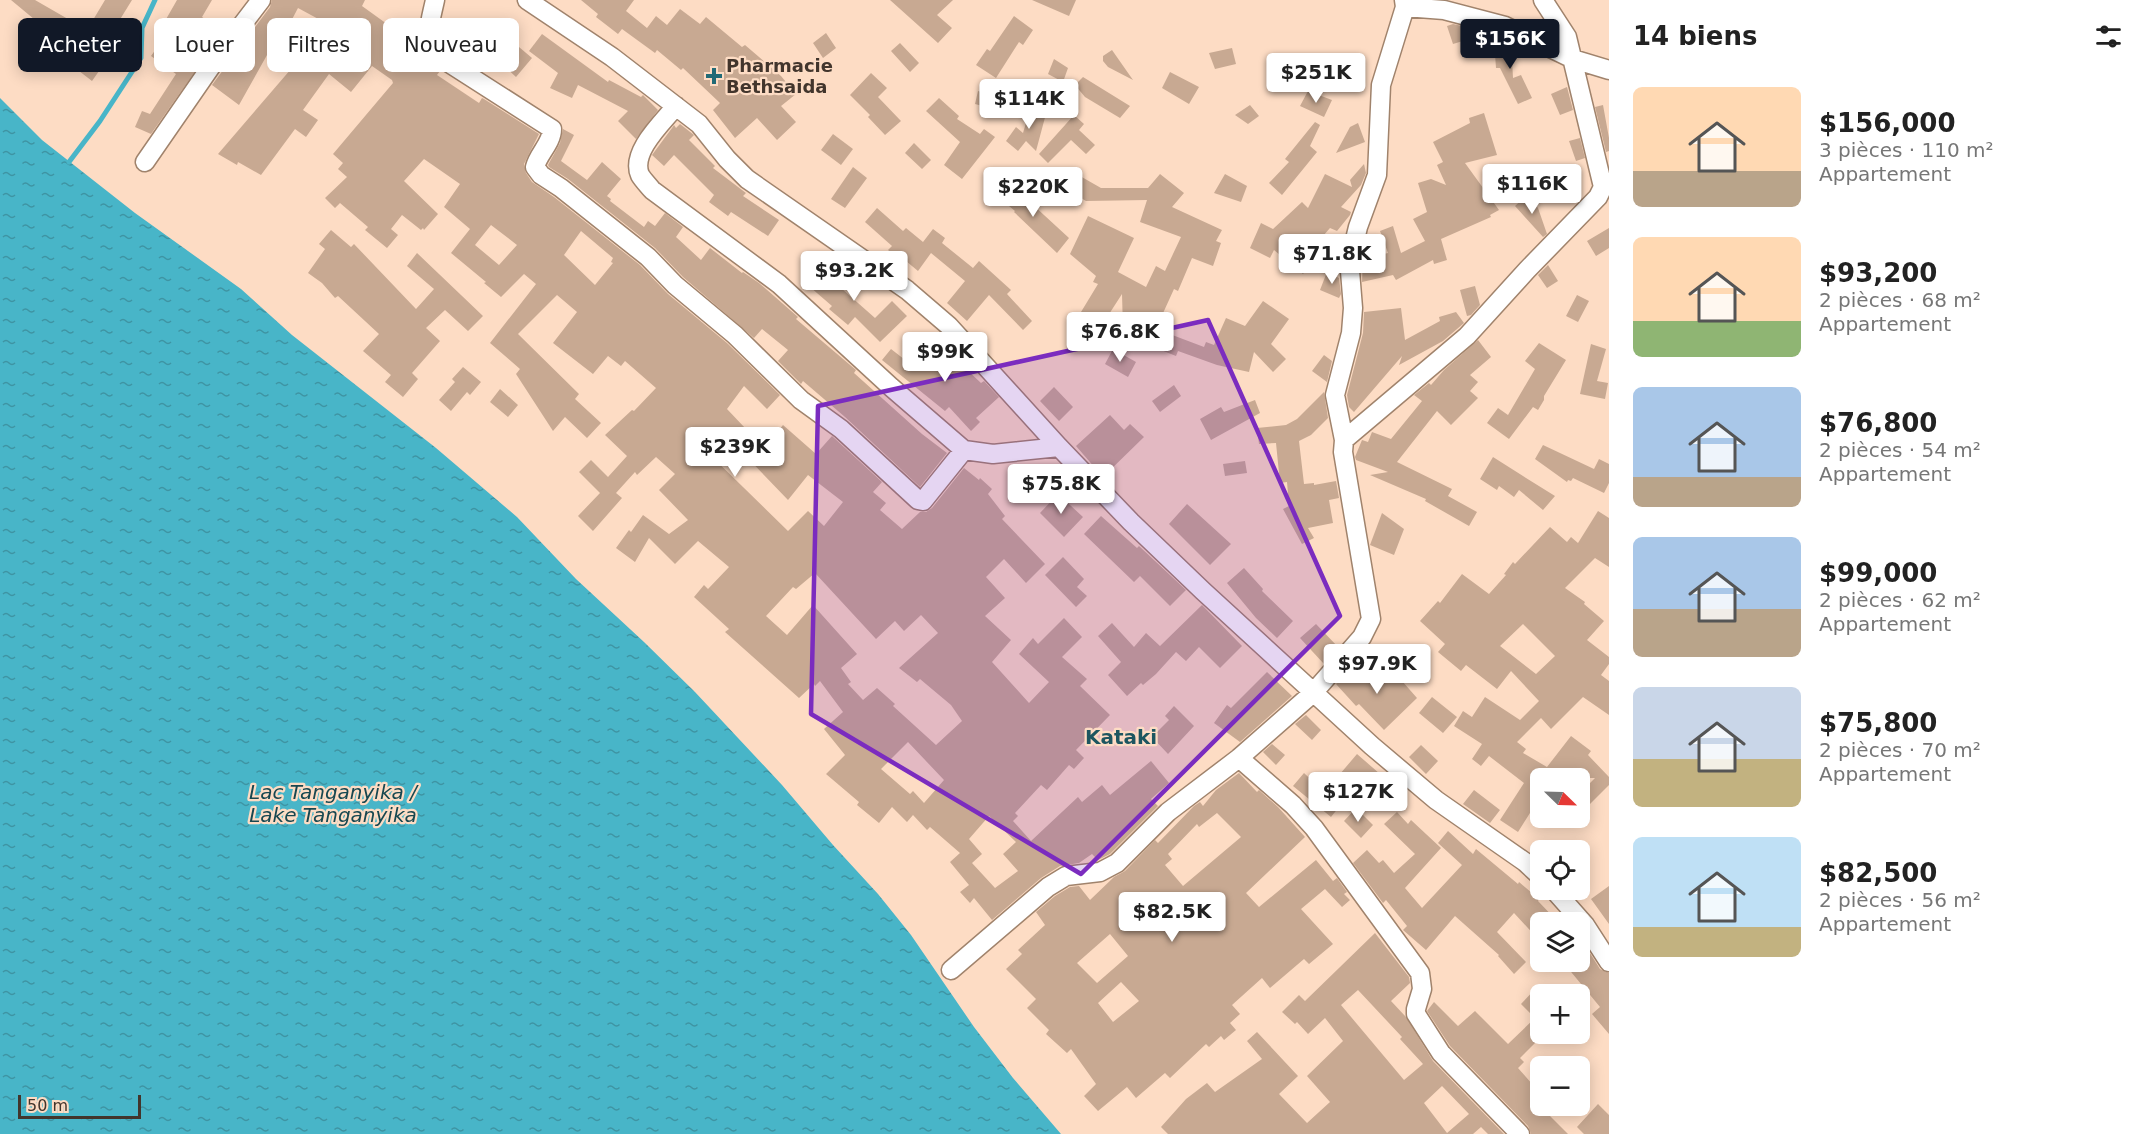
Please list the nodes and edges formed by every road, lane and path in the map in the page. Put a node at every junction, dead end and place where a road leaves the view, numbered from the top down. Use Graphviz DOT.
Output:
graph roads {
  1 [pos="261,0"];
  2 [pos="435,0"];
  3 [pos="527,0"];
  4 [pos="1543,0"];
  5 [pos="1404,3"];
  6 [pos="1573,59"];
  7 [pos="1609,70"];
  8 [pos="676,106"];
  9 [pos="146,162"];
  10 [pos="1344,440"];
  11 [pos="1059,447"];
  12 [pos="964,450"];
  13 [pos="1313,693"];
  14 [pos="1239,758"];
  15 [pos="1530,867"];
  16 [pos="1563,900"];
  17 [pos="1609,962"];
  18 [pos="951,970"];
  19 [pos="1520,1134"];
  1 -- 9 [label="street"];
  2 -- 12 [label="street"];
  3 -- 8 [label="street"];
  4 -- 6 [label="street"];
  5 -- 6 [label="street"];
  5 -- 10 [label="street"];
  6 -- 7 [label="street"];
  6 -- 10 [label="street"];
  8 -- 11 [label="street"];
  8 -- 12 [label="street"];
  10 -- 13 [label="street"];
  11 -- 12 [label="street"];
  11 -- 13 [label="street"];
  13 -- 14 [label="street"];
  13 -- 15 [label="street"];
  14 -- 18 [label="street"];
  14 -- 19 [label="street"];
  16 -- 17 [label="street"];
}
